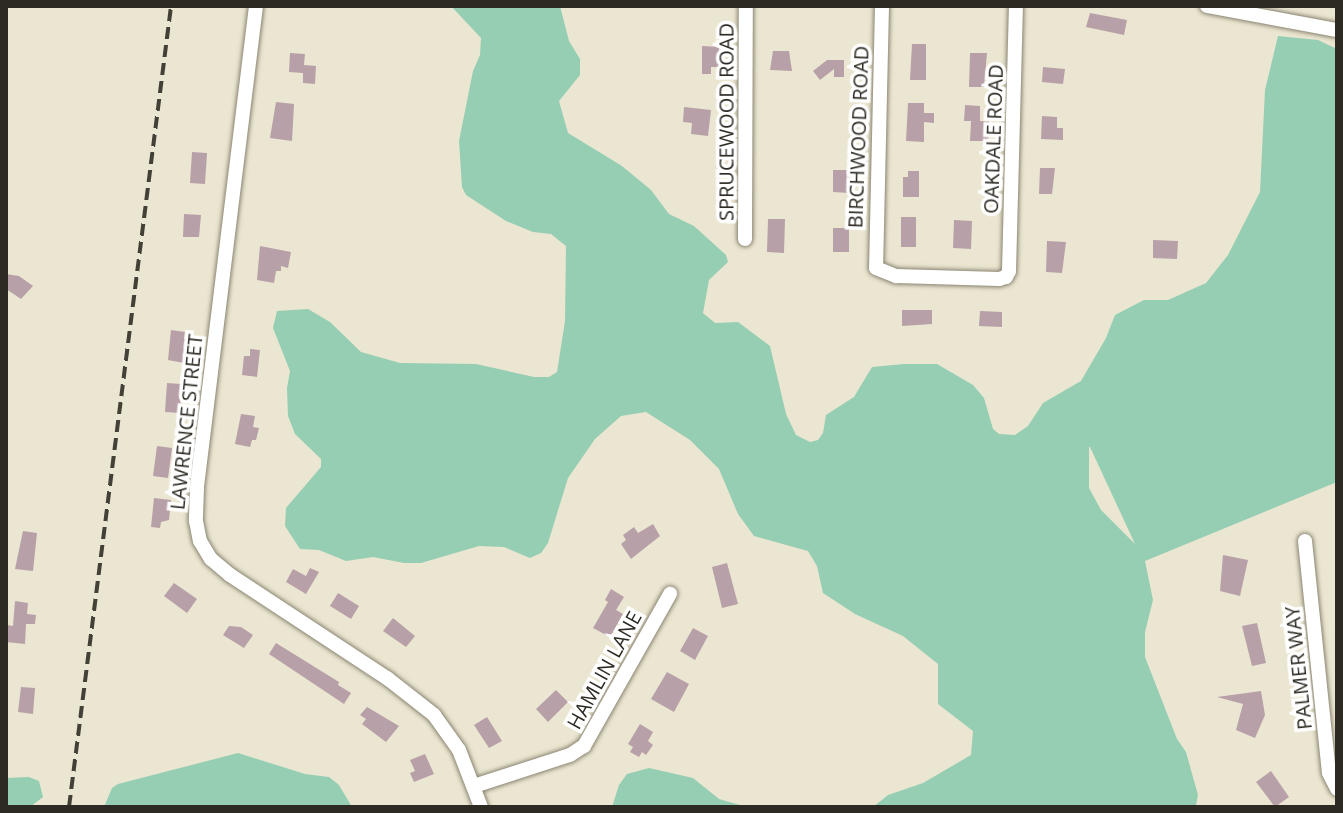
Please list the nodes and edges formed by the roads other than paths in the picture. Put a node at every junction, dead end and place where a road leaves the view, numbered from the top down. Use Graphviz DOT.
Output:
graph roads {
  1 [pos="256,6"];
  2 [pos="746,6"];
  3 [pos="882,6"];
  4 [pos="1016,6"];
  5 [pos="1207,6"];
  6 [pos="1337,30"];
  7 [pos="745,239"];
  8 [pos="1008,274"];
  9 [pos="1305,541"];
  10 [pos="670,594"];
  11 [pos="474,786"];
  12 [pos="1337,789"];
  13 [pos="481,807"];
  1 -- 11 [label="street, LAWRENCE STREET"];
  2 -- 7 [label="street, SPRUCEWOOD ROAD"];
  3 -- 8 [label="street, BIRCHWOOD ROAD"];
  4 -- 8 [label="street, OAKDALE ROAD"];
  5 -- 6 [label="street"];
  9 -- 12 [label="street, PALMER WAY"];
  10 -- 11 [label="street, HAMLIN LANE"];
  11 -- 13 [label="street, LAWRENCE STREET"];
}
